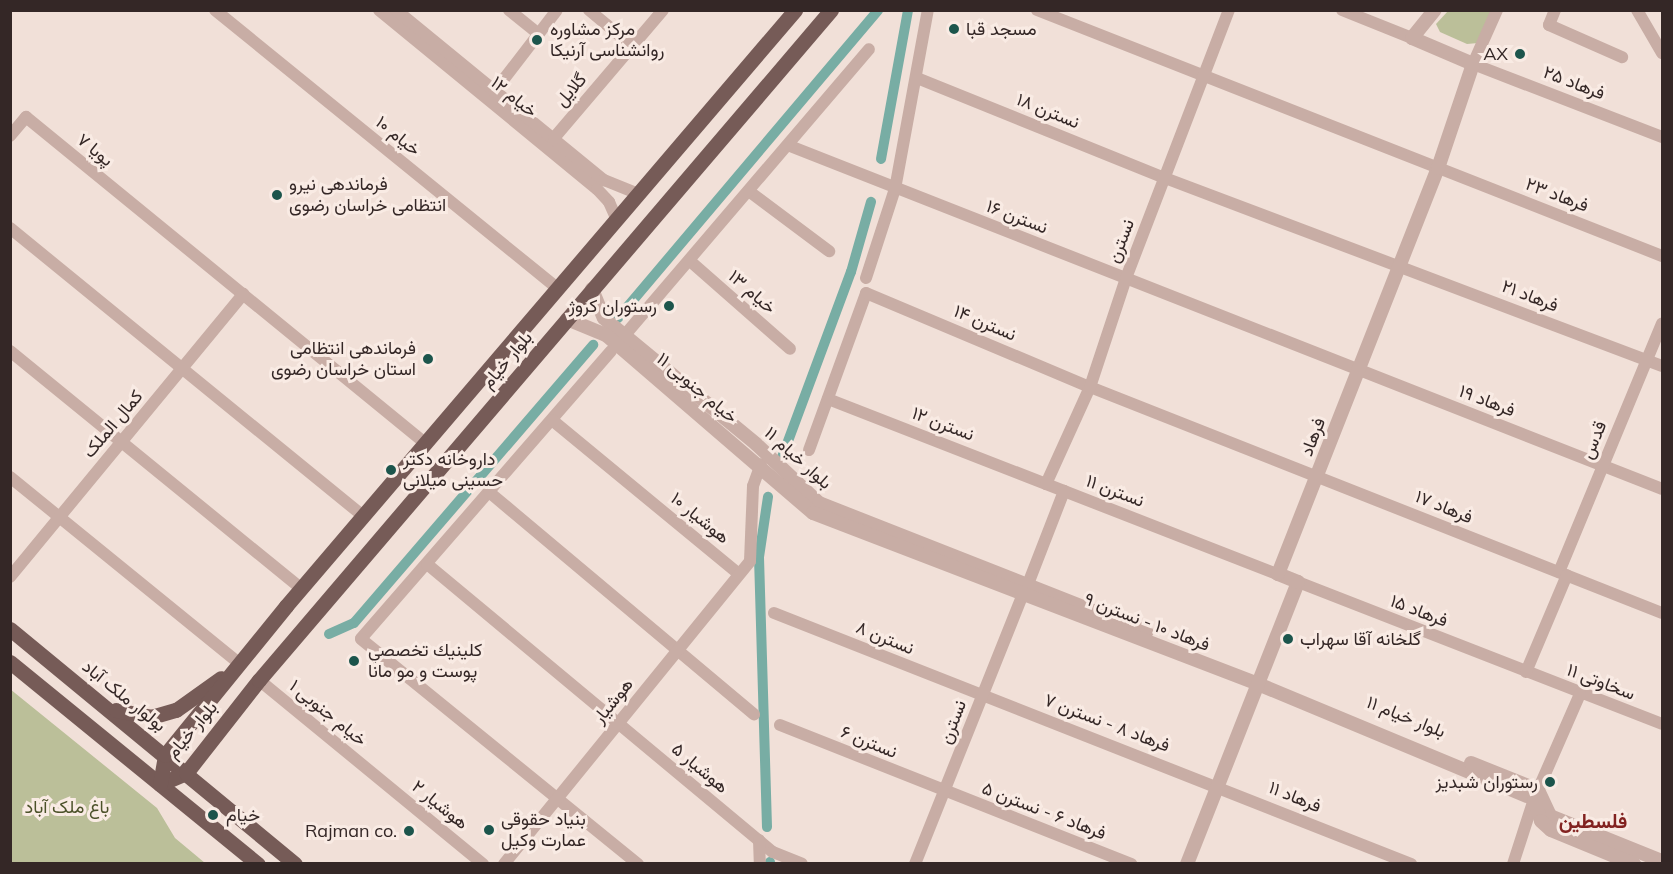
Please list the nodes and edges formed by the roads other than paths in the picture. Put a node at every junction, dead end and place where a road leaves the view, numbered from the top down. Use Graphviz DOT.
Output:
graph roads {
  1 [pos="215,10"];
  2 [pos="379,10"];
  3 [pos="396,10"];
  4 [pos="509,10"];
  5 [pos="557,10"];
  6 [pos="589,10"];
  7 [pos="663,10"];
  8 [pos="795,10"];
  9 [pos="831,10"];
  10 [pos="928,10"];
  11 [pos="1037,10"];
  12 [pos="1230,10"];
  13 [pos="1435,10"];
  14 [pos="1497,10"];
  15 [pos="1555,10"];
  16 [pos="1637,10"];
  17 [pos="1347,11"];
  18 [pos="539,34"];
  19 [pos="1412,38"];
  20 [pos="632,46"];
  21 [pos="869,49"];
  22 [pos="1662,53"];
  23 [pos="1622,57"];
  24 [pos="1473,64"];
  25 [pos="1204,76"];
  26 [pos="917,78"];
  27 [pos="494,92"];
  28 [pos="10,136"];
  29 [pos="1662,136"];
  30 [pos="554,138"];
  31 [pos="790,146"];
  32 [pos="1438,168"];
  33 [pos="1165,178"];
  34 [pos="895,189"];
  35 [pos="750,192"];
  36 [pos="639,194"];
  37 [pos="617,220"];
  38 [pos="1282,222"];
  39 [pos="10,228"];
  40 [pos="829,251"];
  41 [pos="1662,256"];
  42 [pos="690,261"];
  43 [pos="1400,265"];
  44 [pos="866,278"];
  45 [pos="1126,278"];
  46 [pos="558,289"];
  47 [pos="592,289"];
  48 [pos="243,294"];
  49 [pos="567,319"];
  50 [pos="1662,323"];
  51 [pos="1242,324"];
  52 [pos="616,342"];
  53 [pos="790,349"];
  54 [pos="15,354"];
  55 [pos="1648,360"];
  56 [pos="1662,366"];
  57 [pos="182,368"];
  58 [pos="1358,370"];
  59 [pos="1090,387"];
  60 [pos="828,399"];
  61 [pos="552,420"];
  62 [pos="1201,430"];
  63 [pos="122,441"];
  64 [pos="426,443"];
  65 [pos="809,450"];
  66 [pos="409,463"];
  67 [pos="760,464"];
  68 [pos="1602,466"];
  69 [pos="1317,476"];
  70 [pos="10,477"];
  71 [pos="430,481"];
  72 [pos="1046,484"];
  73 [pos="1662,489"];
  74 [pos="1064,491"];
  75 [pos="489,492"];
  76 [pos="813,513"];
  77 [pos="363,516"];
  78 [pos="60,517"];
  79 [pos="427,564"];
  80 [pos="1563,573"];
  81 [pos="739,574"];
  82 [pos="1278,574"];
  83 [pos="10,577"];
  84 [pos="1298,582"];
  85 [pos="301,588"];
  86 [pos="1025,589"];
  87 [pos="774,613"];
  88 [pos="1662,613"];
  89 [pos="10,628"];
  90 [pos="678,651"];
  91 [pos="10,662"];
  92 [pos="237,666"];
  93 [pos="1526,672"];
  94 [pos="259,680"];
  95 [pos="1259,680"];
  96 [pos="1580,694"];
  97 [pos="983,696"];
  98 [pos="107,707"];
  99 [pos="754,714"];
  100 [pos="618,723"];
  101 [pos="1662,724"];
  102 [pos="780,725"];
  103 [pos="165,755"];
  104 [pos="186,772"];
  105 [pos="374,774"];
  106 [pos="160,784"];
  107 [pos="1218,785"];
  108 [pos="945,792"];
  109 [pos="1536,795"];
  110 [pos="558,798"];
  111 [pos="759,840"];
  112 [pos="1662,861"];
  113 [pos="258,864"];
  114 [pos="295,864"];
  115 [pos="483,864"];
  116 [pos="504,864"];
  117 [pos="638,864"];
  118 [pos="760,864"];
  119 [pos="802,864"];
  120 [pos="915,864"];
  121 [pos="1131,864"];
  122 [pos="1187,864"];
  123 [pos="1411,864"];
  124 [pos="1513,864"];
  125 [pos="1634,864"];
  1 -- 46 [label="street, خیام ۱۰"];
  2 -- 37 [label="street, خیام ۱۲"];
  3 -- 27 [label="street, خیام ۱۲"];
  4 -- 18 [label="street"];
  5 -- 18 [label="street"];
  6 -- 20 [label="street"];
  7 -- 20 [label="street, گلایل"];
  8 -- 36 [label="main road, بلوار خیام"];
  9 -- 47 [label="main road, بلوار خیام"];
  10 -- 26 [label="street"];
  11 -- 25 [label="street, فرهاد ۲۳"];
  12 -- 25 [label="street, نسترن"];
  13 -- 19 [label="street"];
  14 -- 24 [label="street, فرهاد"];
  15 -- 23 [label="street"];
  16 -- 22 [label="street"];
  17 -- 19 [label="street"];
  18 -- 27 [label="street"];
  19 -- 24 [label="street"];
  20 -- 30 [label="street, گلایل"];
  21 -- 31 [label="street"];
  24 -- 29 [label="street, فرهاد ۲۵"];
  24 -- 32 [label="street, فرهاد"];
  25 -- 32 [label="street, فرهاد ۲۳"];
  25 -- 33 [label="street, نسترن"];
  26 -- 33 [label="street, نسترن ۱۸"];
  26 -- 34 [label="street"];
  27 -- 30 [label="street, خیام ۱۲"];
  28 -- 48 [label="street, پویا ۷"];
  30 -- 36 [label="street, خیام ۱۲"];
  31 -- 34 [label="street, نسترن ۱۶"];
  31 -- 35 [label="street"];
  32 -- 41 [label="street, فرهاد ۲۳"];
  32 -- 43 [label="street, فرهاد"];
  33 -- 38 [label="street, نسترن ۱۸"];
  33 -- 45 [label="street, نسترن"];
  34 -- 44 [label="street"];
  34 -- 45 [label="street, نسترن ۱۶"];
  35 -- 40 [label="street"];
  35 -- 42 [label="street"];
  36 -- 37 [label="main road, بلوار خیام"];
  37 -- 46 [label="main road, بلوار خیام"];
  38 -- 43 [label="street, فرهاد ۲۱"];
  39 -- 57 [label="street"];
  42 -- 52 [label="street"];
  42 -- 53 [label="street, خیام ۱۳"];
  43 -- 55 [label="street, فرهاد ۲۱"];
  43 -- 58 [label="street, فرهاد"];
  45 -- 51 [label="street, نسترن ۱۶"];
  45 -- 59 [label="street, نسترن"];
  46 -- 64 [label="main road, بلوار خیام"];
  47 -- 49 [label="main road, بلوار خیام"];
  47 -- 52 [label="street, بلوار خیام ۱۱"];
  48 -- 57 [label="street, کمال الملک"];
  48 -- 64 [label="street, پویا ۷"];
  49 -- 52 [label="street, بلوار خیام ۱۱"];
  49 -- 71 [label="main road, بلوار خیام"];
  50 -- 55 [label="street, قدس"];
  51 -- 58 [label="street, فرهاد ۱۹"];
  52 -- 61 [label="street"];
  52 -- 67 [label="street, خیام جنوبی ۱۱"];
  52 -- 86 [label="street, بلوار خیام ۱۱"];
  54 -- 63 [label="street"];
  55 -- 56 [label="street, فرهاد ۲۱"];
  55 -- 68 [label="street, قدس"];
  57 -- 63 [label="street, کمال الملک"];
  57 -- 77 [label="street"];
  58 -- 68 [label="street, فرهاد ۱۹"];
  58 -- 69 [label="street, فرهاد"];
  59 -- 60 [label="street, نسترن ۱۴"];
  59 -- 62 [label="street, نسترن ۱۴"];
  59 -- 72 [label="street, نسترن"];
  60 -- 65 [label="street"];
  60 -- 72 [label="street, نسترن ۱۲"];
  61 -- 75 [label="street"];
  61 -- 81 [label="street, هوشیار ۱۰"];
  62 -- 69 [label="street, فرهاد ۱۷"];
  63 -- 78 [label="street, کمال الملک"];
  63 -- 85 [label="street"];
  64 -- 66 [label="main road, بلوار خیام"];
  66 -- 71 [label="main road"];
  66 -- 77 [label="main road, بلوار خیام"];
  67 -- 76 [label="street, خیام جنوبی ۱۱"];
  67 -- 81 [label="street, هوشیار"];
  68 -- 73 [label="street, فرهاد ۱۹"];
  68 -- 80 [label="street, قدس"];
  69 -- 80 [label="street, فرهاد ۱۷"];
  69 -- 82 [label="street, فرهاد"];
  70 -- 78 [label="street"];
  71 -- 94 [label="main road, بلوار خیام"];
  72 -- 74 [label="street, نسترن ۱۱"];
  74 -- 82 [label="street, نسترن ۱۱"];
  74 -- 86 [label="street, نسترن"];
  75 -- 79 [label="street"];
  75 -- 90 [label="street"];
  76 -- 86 [label="street, بلوار خیام ۱۱"];
  77 -- 85 [label="main road, بلوار خیام"];
  78 -- 83 [label="street, کمال الملک"];
  78 -- 92 [label="street"];
  79 -- 100 [label="street, هوشیار ۵"];
  79 -- 110 [label="street"];
  80 -- 88 [label="street, فرهاد ۱۷"];
  80 -- 93 [label="street, قدس"];
  81 -- 90 [label="street, هوشیار"];
  82 -- 84 [label="street"];
  84 -- 93 [label="street, فرهاد ۱۵"];
  84 -- 95 [label="street"];
  85 -- 92 [label="main road, بلوار خیام"];
  86 -- 95 [label="street, فرهاد ۱۰ - نسترن ۹"];
  86 -- 97 [label="street, نسترن"];
  87 -- 97 [label="street, نسترن ۸"];
  89 -- 98 [label="main road, بولوار ملک آباد"];
  90 -- 99 [label="street"];
  90 -- 100 [label="street, هوشیار"];
  91 -- 106 [label="main road"];
  92 -- 98 [label="main road"];
  92 -- 103 [label="main road, بلوار خیام"];
  93 -- 96 [label="street, سخاوتی ۱۱"];
  94 -- 104 [label="main road, بلوار خیام"];
  94 -- 105 [label="street, خیام جنوبی ۱"];
  95 -- 107 [label="street"];
  95 -- 109 [label="street, بلوار خیام ۱۱"];
  96 -- 101 [label="street, سخاوتی ۱۱"];
  96 -- 109 [label="street"];
  97 -- 107 [label="street, فرهاد ۸ - نسترن ۷"];
  97 -- 108 [label="street, نسترن"];
  98 -- 103 [label="main road, بولوار ملک آباد"];
  100 -- 110 [label="street, هوشیار"];
  100 -- 111 [label="street, هوشیار ۵"];
  102 -- 108 [label="street, نسترن ۶"];
  103 -- 104 [label="main road, بولوار ملک آباد"];
  103 -- 106 [label="main road, بلوار خیام"];
  104 -- 106 [label="main road, بلوار خیام"];
  104 -- 114 [label="main road, بولوار ملک آباد"];
  105 -- 115 [label="street, هوشیار ۲"];
  106 -- 113 [label="main road"];
  107 -- 122 [label="street"];
  107 -- 123 [label="street, فرهاد ۱۱"];
  108 -- 120 [label="street, نسترن"];
  108 -- 121 [label="street, فرهاد ۶ - نسترن ۵"];
  109 -- 112 [label="street"];
  109 -- 124 [label="street"];
  109 -- 125 [label="street"];
  110 -- 116 [label="street, هوشیار"];
  110 -- 117 [label="street"];
  111 -- 118 [label="street"];
  111 -- 119 [label="street, هوشیار ۵"];
}
